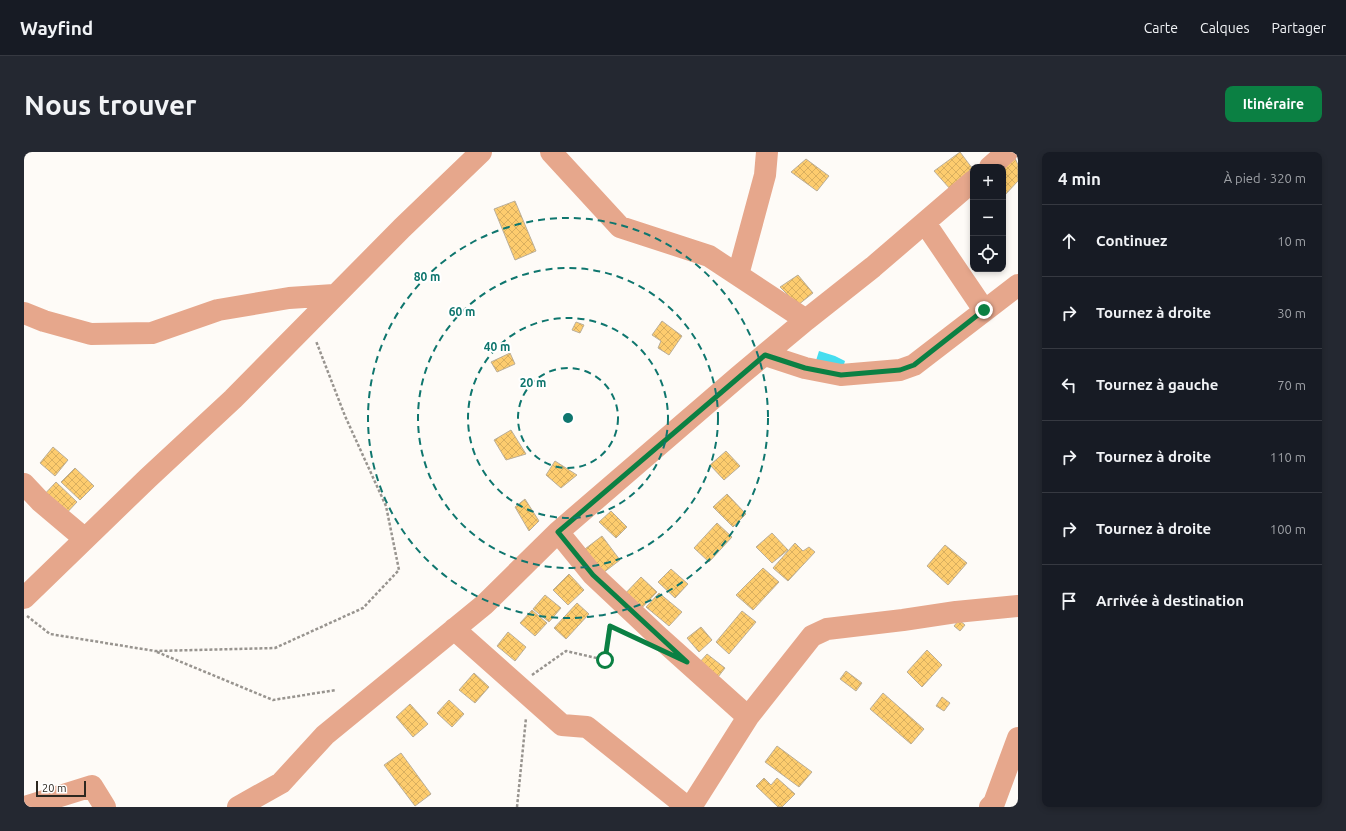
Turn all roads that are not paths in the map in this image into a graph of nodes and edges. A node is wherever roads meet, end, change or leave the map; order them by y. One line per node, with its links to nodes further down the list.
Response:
1 (481, 152): 10 (street)
2 (551, 152): 8 (street)
3 (767, 152): 8 (street)
4 (1007, 152): 5 (street)
5 (993, 164)
6 (970, 184): 7 (street)
7 (925, 223): 11 (street); 13 (street)
8 (738, 276): 13 (street)
9 (1018, 285): 11 (street)
10 (334, 295): 12 (street); 17 (street)
11 (984, 310): 14 (street)
12 (24, 312)
13 (806, 320): 14 (street)
14 (765, 355): 16 (street)
15 (24, 484): 17 (street)
16 (558, 532): 20 (street); 21 (street)
17 (85, 539): 18 (street)
18 (24, 598)
19 (1018, 606): 21 (street)
20 (454, 629): 23 (street); 26 (street)
21 (748, 717): 23 (street)
22 (1018, 738): 27 (street)
23 (696, 805)
24 (25, 807): 25 (street)
25 (105, 807)
26 (238, 807)
27 (990, 807)

